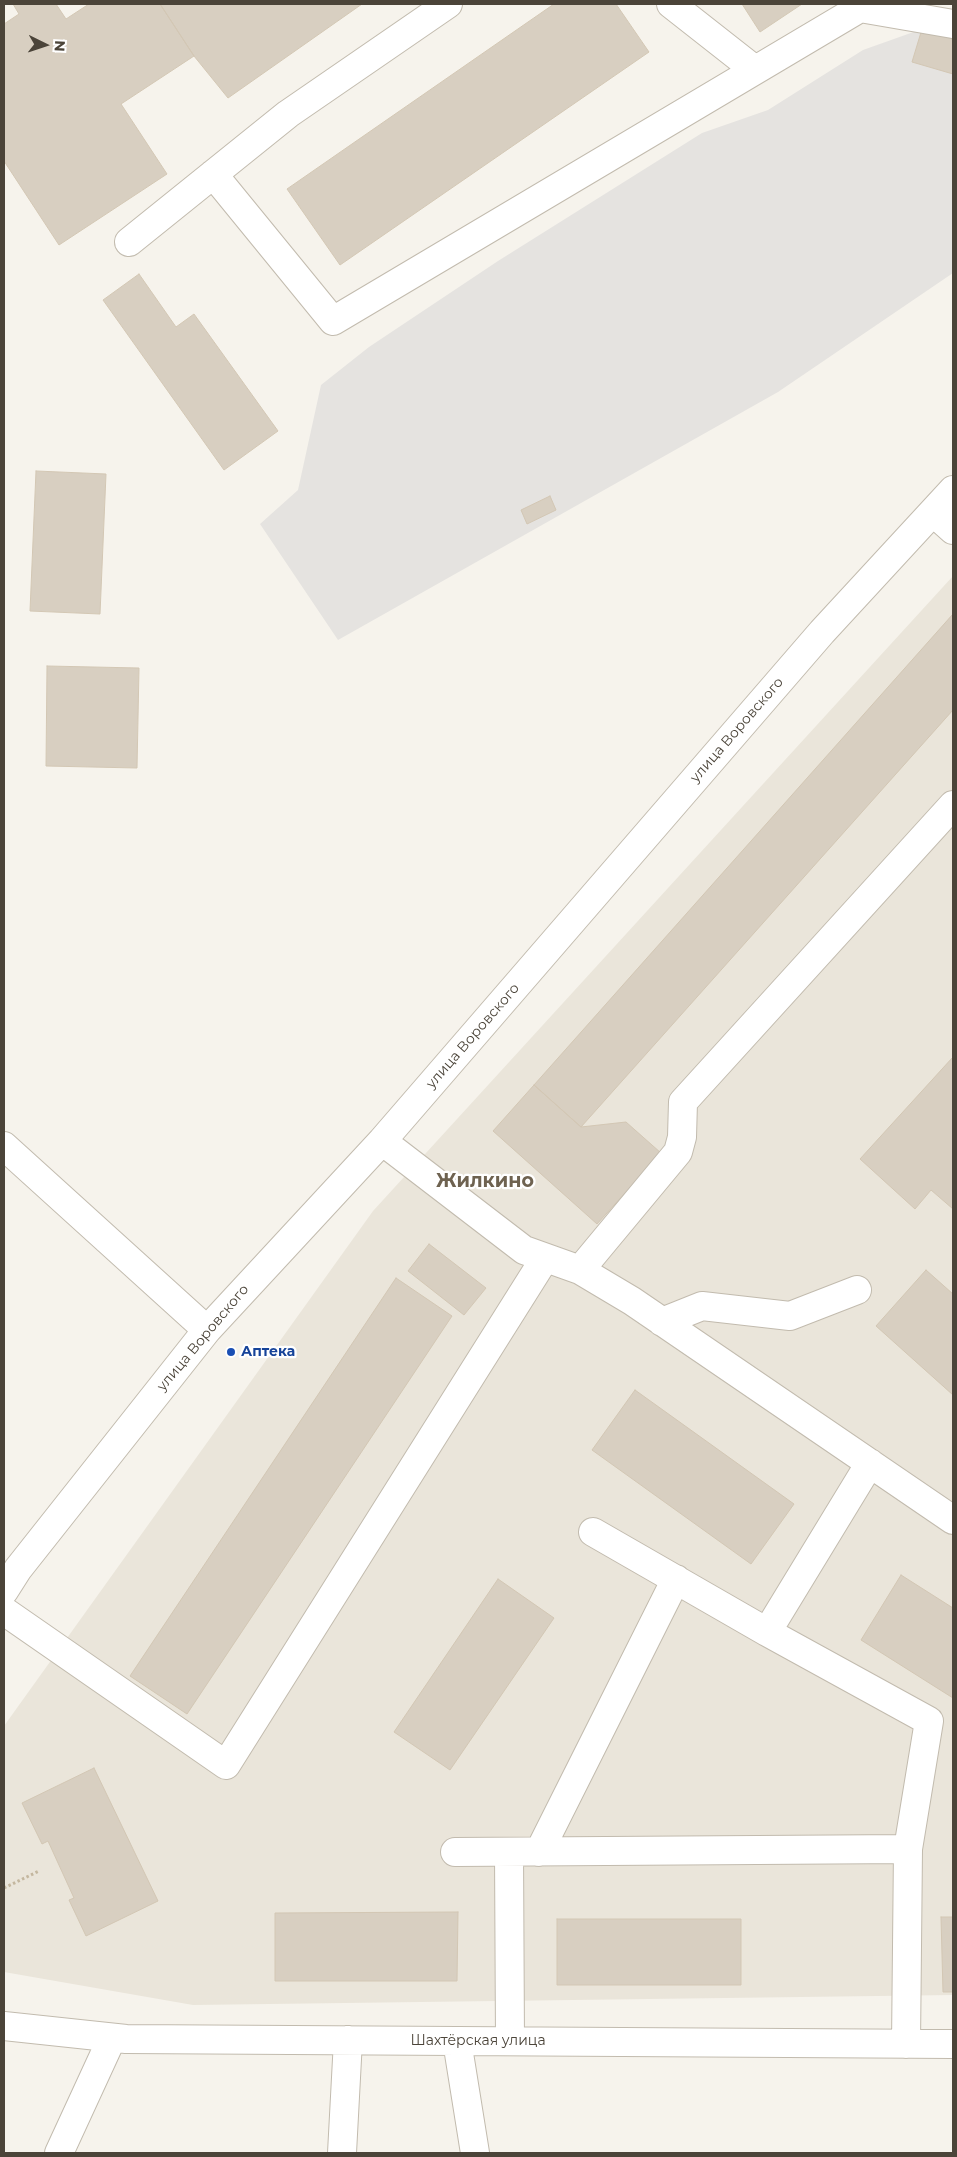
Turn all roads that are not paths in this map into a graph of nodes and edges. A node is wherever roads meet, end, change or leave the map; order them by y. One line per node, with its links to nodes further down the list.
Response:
1 (448, 4): 6 (street)
2 (671, 4): 5 (street)
3 (863, 6): 4 (street); 5 (street)
4 (953, 24)
5 (755, 70): 6 (street)
6 (213, 174): 7 (street)
7 (129, 242)
8 (953, 490): 9 (street, улица Воровского)
9 (944, 521): 11 (street, улица Воровского)
10 (953, 805): 14 (street)
11 (382, 1140): 13 (street); 17 (street, улица Воровского)
12 (4, 1146): 17 (street)
13 (545, 1258): 14 (street); 23 (street)
14 (580, 1270): 16 (street)
15 (857, 1290): 16 (street)
16 (662, 1322): 18 (street)
17 (207, 1330): 22 (street, улица Воровского)
18 (870, 1463): 19 (street); 24 (street)
19 (953, 1520)
20 (593, 1532): 21 (street)
21 (676, 1579): 24 (street); 28 (street)
22 (4, 1591)
23 (4, 1611)
24 (767, 1632): 25 (street)
25 (908, 1849): 28 (street); 34 (street)
26 (455, 1852): 27 (street)
27 (509, 1852): 28 (street); 33 (street)
28 (539, 1852)
29 (4, 2026): 30 (street, Шахтёрская улица)
30 (112, 2038): 31 (street, Шахтёрская улица); 36 (street)
31 (348, 2040): 32 (street, Шахтёрская улица); 37 (street)
32 (457, 2041): 33 (street, Шахтёрская улица); 38 (street)
33 (510, 2041): 34 (street, Шахтёрская улица)
34 (906, 2044): 35 (street, Шахтёрская улица)
35 (953, 2044)
36 (59, 2153)
37 (342, 2153)
38 (475, 2153)

